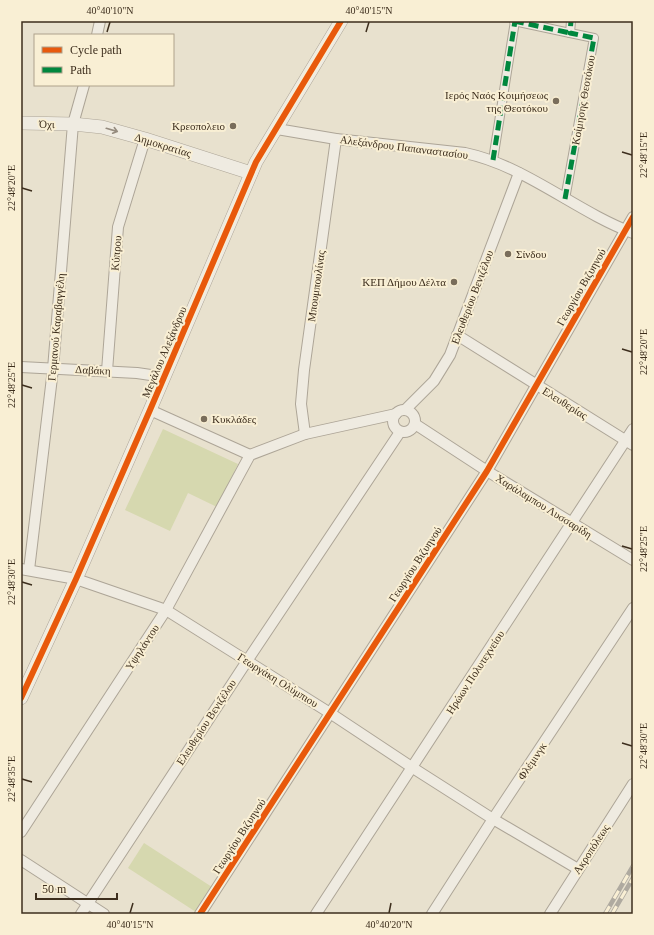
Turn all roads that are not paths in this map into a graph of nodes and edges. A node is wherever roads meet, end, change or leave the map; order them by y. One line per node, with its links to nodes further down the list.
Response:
1 (100, 21): 6 (street)
2 (341, 21): 10 (street, Μεγάλου Αλεξάνδρου)
3 (514, 21): 5 (street); 13 (street)
4 (571, 21): 5 (street)
5 (570, 32): 16 (street, Κοίμησης Θεοτόκου)
6 (97, 34)
7 (84, 86): 9 (street, Γερμανού Καραβαγγέλη)
8 (21, 123): 9 (street, Όχι)
9 (73, 124): 11 (street, Δημοκρατίας, one-way to 11); 21 (street, Γερμανού Καραβαγγέλη)
10 (277, 129): 12 (street, Αλεξάνδρου Παπαναστασίου); 15 (street, Μεγάλου Αλεξάνδρου)
11 (145, 139): 15 (street, Δημοκρατίας); 22 (street, Κύπρου)
12 (336, 139): 13 (street, Αλεξάνδρου Παπαναστασίου); 30 (street, Μπουμπουλίνας)
13 (493, 160): 14 (street, Αλεξάνδρου Παπαναστασίου)
14 (519, 173): 16 (street, Αλεξάνδρου Παπαναστασίου); 19 (street, Ελευθερίου Βενιζέλου)
15 (251, 174): 23 (street, Μεγάλου Αλεξάνδρου)
16 (565, 199): 18 (street, Αλεξάνδρου Παπαναστασίου)
17 (633, 217): 18 (street, Γεωργίου Βιζυηνού)
18 (629, 231): 24 (street, Γεωργίου Βιζυηνού)
19 (457, 336): 24 (street, Ελευθερίας); 26 (street, Ελευθερίου Βενιζέλου)
20 (21, 367): 21 (street, Δαβάκη)
21 (53, 369): 22 (street, Δαβάκη); 36 (street, Γερμανού Καραβαγγέλη)
22 (107, 371): 23 (street, Δαβάκη)
23 (164, 377): 25 (street, Μεγάλου Αλεξάνδρου)
24 (536, 385): 31 (street, Ελευθερίας); 33 (street, Γεωργίου Βιζυηνού)
25 (150, 410): 32 (street); 37 (street, Μεγάλου Αλεξάνδρου)
26 (401, 412): 27 (street); 29 (street); 30 (street)
27 (415, 424): 29 (street); 33 (street, Χαράλαμπου Λυσσαρίδη)
28 (633, 429): 31 (street, Ηρώων Πολυτεχνείου)
29 (400, 432): 40 (street, Ελευθερίου Βενιζέλου)
30 (305, 434): 32 (street)
31 (629, 442): 34 (street, Ηρώων Πολυτεχνείου)
32 (250, 455): 39 (street, Υψηλάντου)
33 (487, 471): 34 (street, Χαράλαμπου Λυσσαρίδη); 42 (street, Γεωργίου Βιζυηνού)
34 (572, 524): 35 (street, Χαράλαμπου Λυσσαρίδη); 43 (street, Ηρώων Πολυτεχνείου)
35 (633, 560)
36 (25, 570): 37 (street, Γεωργάκη Ολύμπιου)
37 (76, 579): 39 (street, Γεωργάκη Ολύμπιου); 41 (street, Μεγάλου Αλεξάνδρου)
38 (633, 608): 45 (street, Φλέμινγκ)
39 (166, 610): 40 (street, Γεωργάκη Ολύμπιου); 46 (street, Υψηλάντου)
40 (247, 660): 42 (street, Γεωργάκη Ολύμπιου); 49 (street, Ελευθερίου Βενιζέλου)
41 (21, 698)
42 (330, 713): 43 (street, Γεωργάκη Ολύμπιου); 52 (street, Γεωργίου Βιζυηνού)
43 (413, 768): 45 (street, Γεωργάκη Ολύμπιου); 53 (street, Ηρώων Πολυτεχνείου)
44 (633, 784): 48 (street, Ακροπόλεως)
45 (493, 819): 48 (street, Γεωργάκη Ολύμπιου); 54 (street, Φλέμινγκ)
46 (21, 832)
47 (21, 860): 49 (street)
48 (578, 869): 55 (street, Ακροπόλεως)
49 (87, 904): 50 (street, Ελευθερίου Βενιζέλου); 51 (street)
50 (81, 914)
51 (104, 914)
52 (200, 914)
53 (316, 914)
54 (432, 914)
55 (550, 914)

